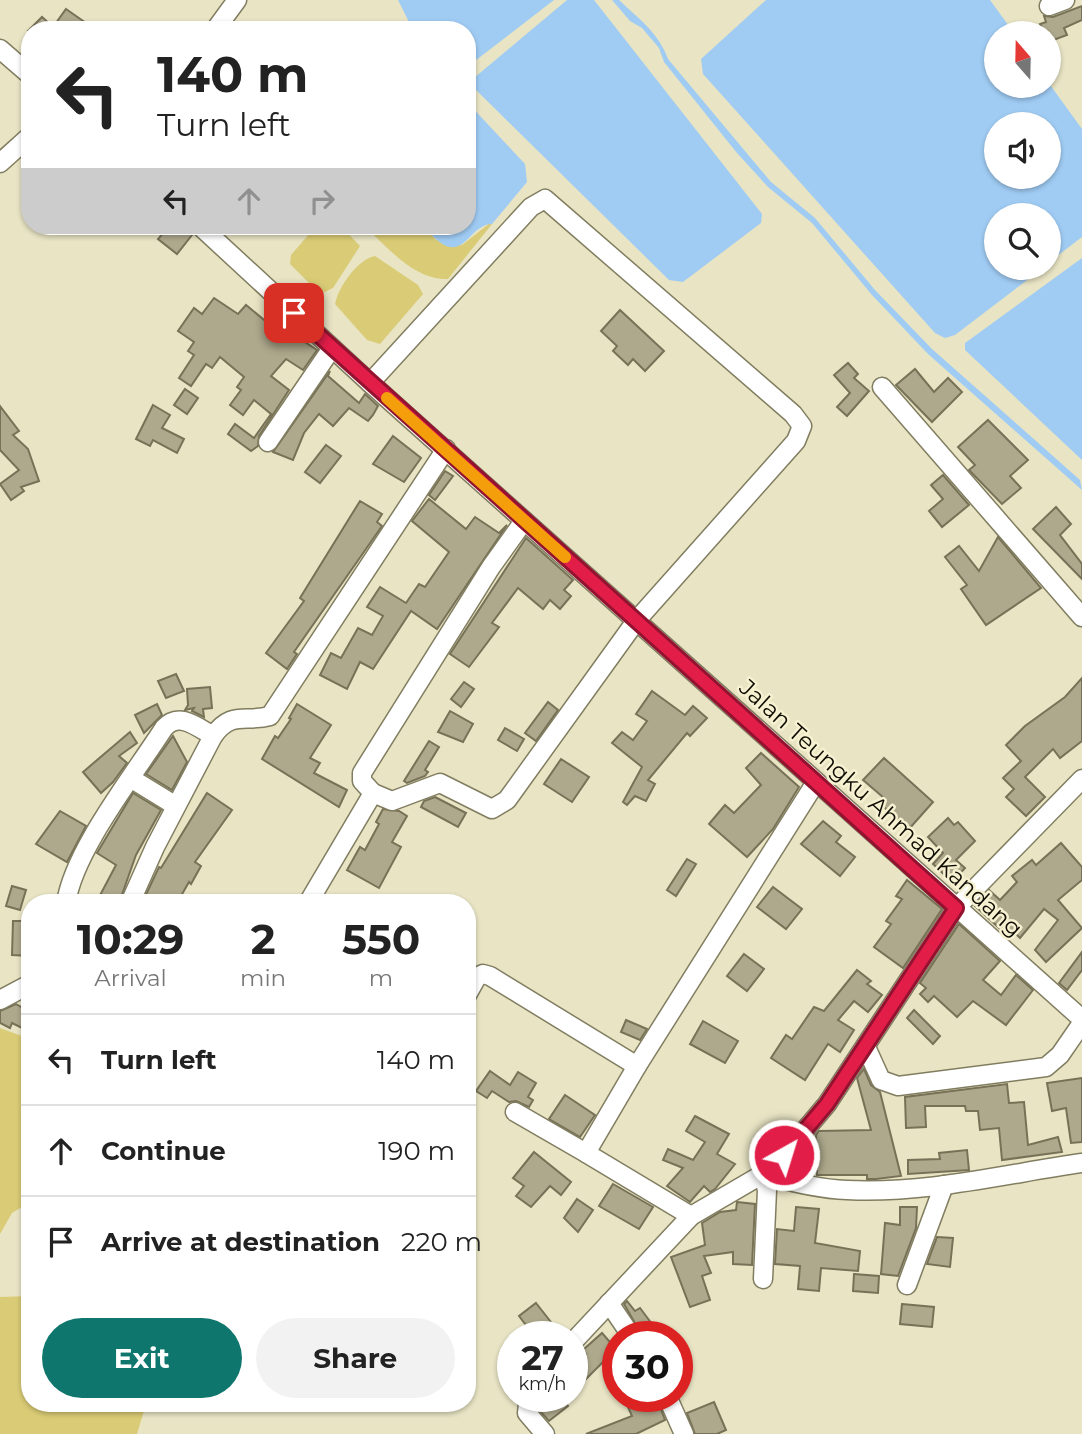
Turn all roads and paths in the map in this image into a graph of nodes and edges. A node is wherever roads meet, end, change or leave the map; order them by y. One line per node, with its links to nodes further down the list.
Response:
1 (237, 0): 2 (street)
2 (222, 21)
3 (0, 48): 4 (street)
4 (21, 67)
5 (21, 144): 6 (street)
6 (0, 163)
7 (210, 235): 8 (street, Jalan Teungku Ahmad Kandang)
8 (332, 348): 9 (street, Jalan Teungku Ahmad Kandang); 11 (street)
9 (370, 383): 12 (street, Jalan Teungku Ahmad Kandang); 15 (street)
10 (882, 387): 14 (street)
11 (268, 442)
12 (446, 449): 13 (street, Jalan Teungku Ahmad Kandang); 16 (street)
13 (524, 521): 15 (street, Jalan Teungku Ahmad Kandang); 20 (street)
14 (1082, 617)
15 (643, 627): 19 (street, Jalan Teungku Ahmad Kandang); 20 (street)
16 (213, 736): 17 (street); 21 (street)
17 (132, 779): 21 (street); 22 (street)
18 (1082, 779): 25 (street)
19 (816, 782): 25 (street, Jalan Teungku Ahmad Kandang); 31 (street)
20 (373, 793): 24 (street)
21 (176, 806): 23 (street)
22 (68, 894)
23 (134, 894)
24 (313, 894)
25 (956, 908): 29 (street, Jalan Teungku Ahmad Kandang); 30 (street)
26 (476, 979): 31 (street)
27 (21, 989): 28 (street)
28 (0, 1000)
29 (1079, 1012): 30 (street)
30 (866, 1047): 35 (street)
31 (637, 1066): 33 (street)
32 (515, 1112): 33 (street)
33 (586, 1153): 37 (street)
34 (1082, 1163): 36 (street)
35 (763, 1174): 36 (street); 37 (street); 38 (street)
36 (944, 1185): 39 (street)
37 (691, 1216): 40 (street)
38 (763, 1279)
39 (907, 1285)
40 (609, 1303): 41 (street); 42 (street)
41 (621, 1321)
42 (588, 1326)
43 (527, 1412): 45 (street)
44 (674, 1412): 46 (street)
45 (545, 1434)
46 (684, 1434)

